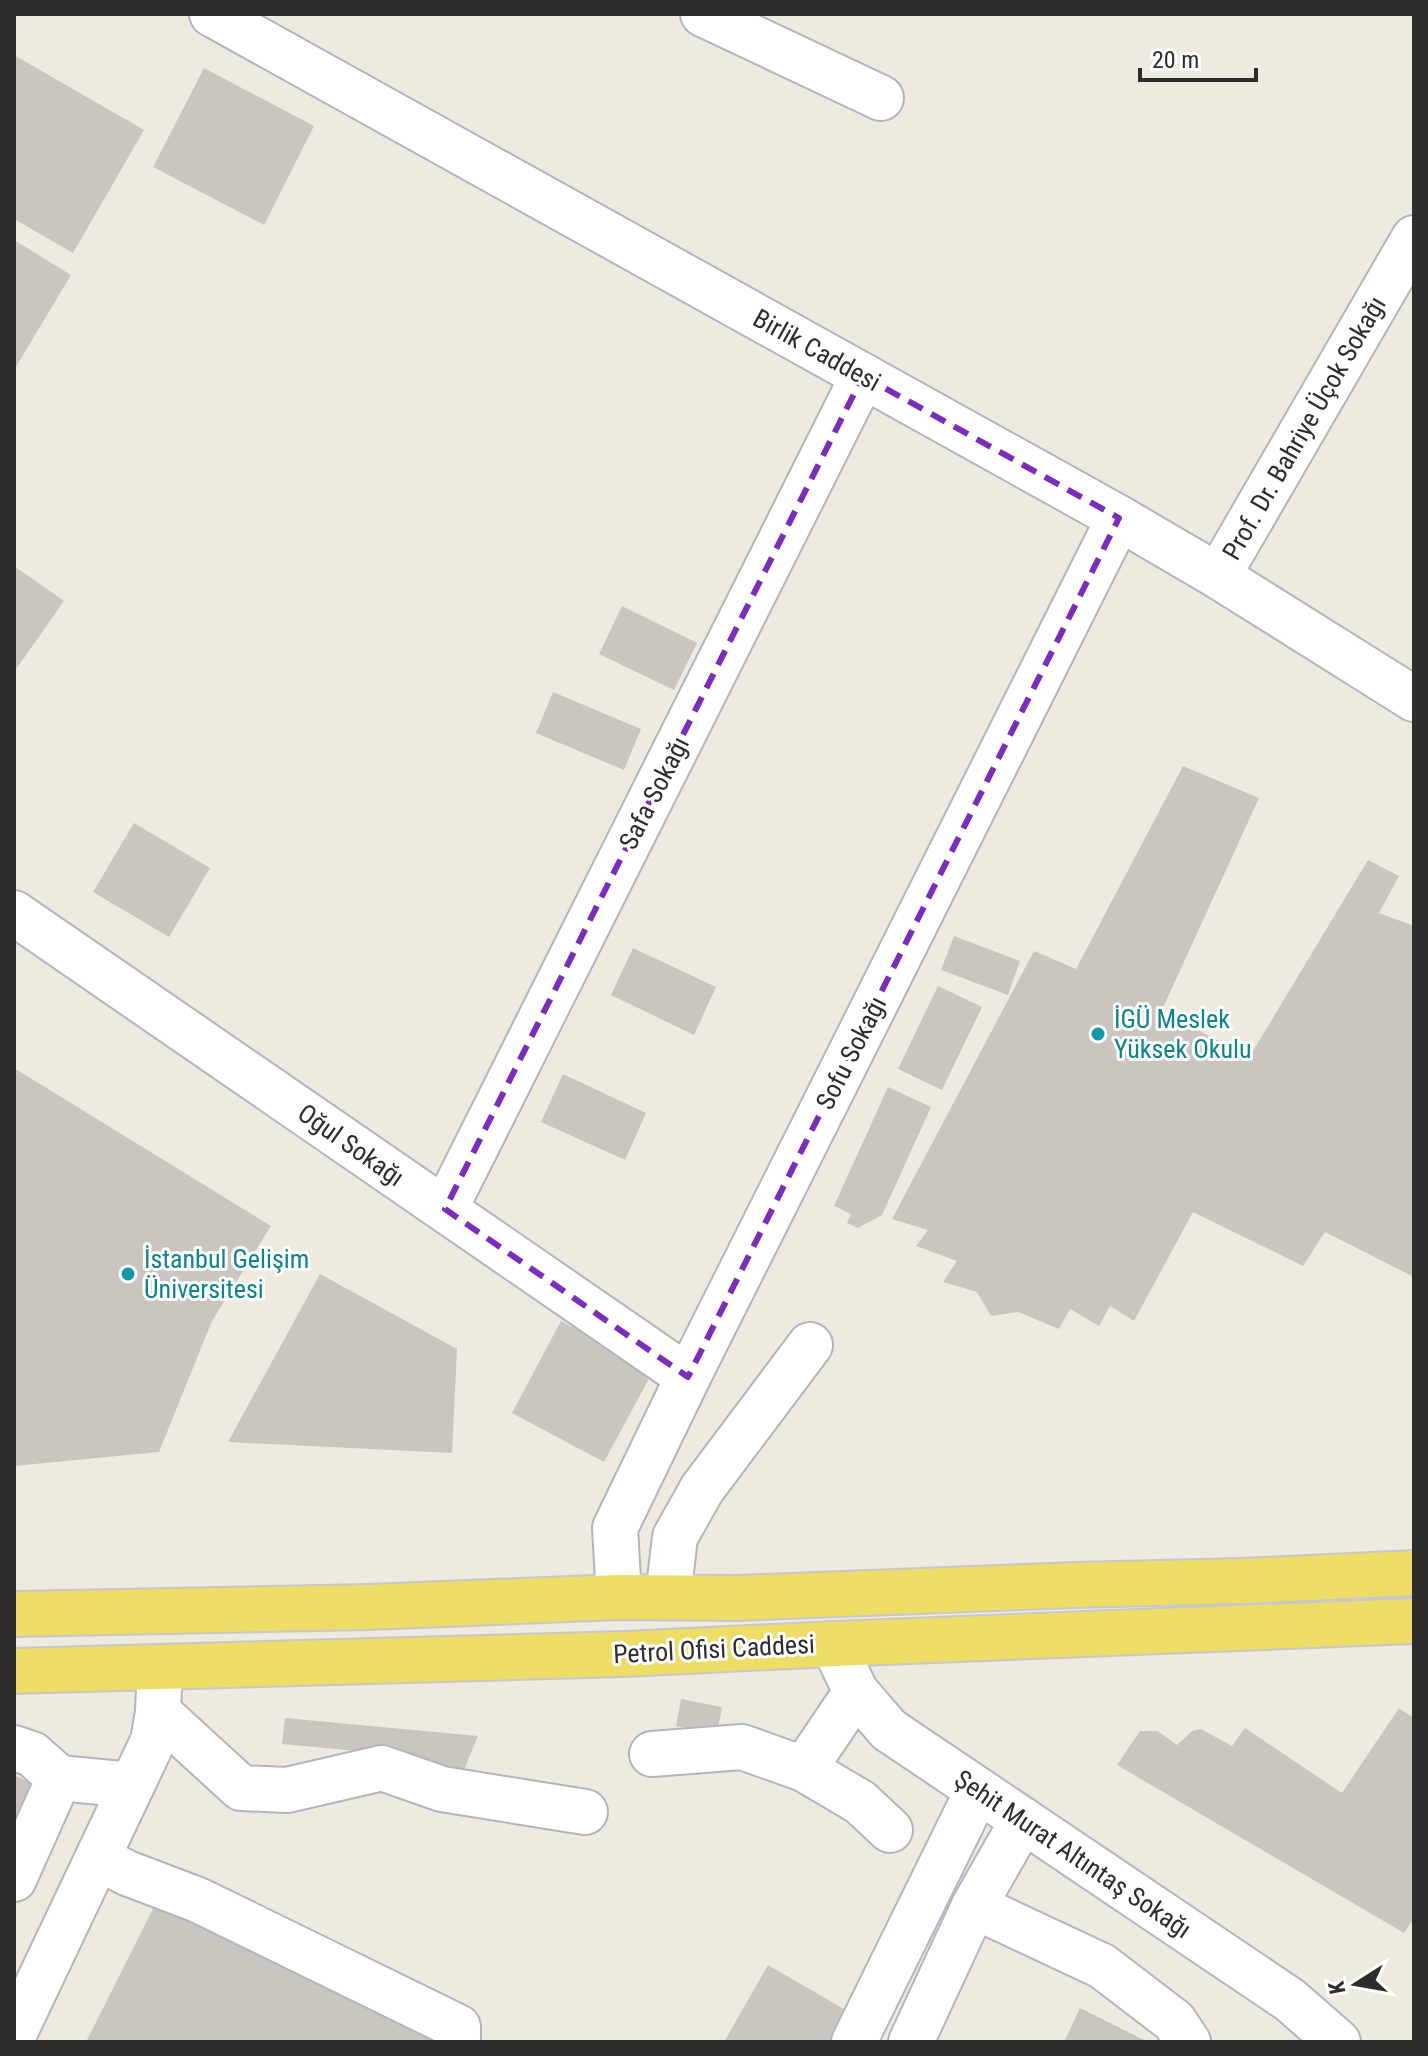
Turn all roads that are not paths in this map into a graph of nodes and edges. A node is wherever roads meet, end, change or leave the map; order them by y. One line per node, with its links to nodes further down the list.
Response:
1 (212, 14): 5 (street, Birlik Caddesi)
2 (703, 14): 3 (street)
3 (881, 98)
4 (1414, 238): 7 (street, Prof. Dr. Bahriye Üçok Sokağı)
5 (863, 376): 6 (street, Birlik Caddesi); 10 (street, Safa Sokağı)
6 (1119, 518): 7 (street, Birlik Caddesi); 12 (street, Sofu Sokağı)
7 (1218, 576): 8 (street, Birlik Caddesi)
8 (1414, 699)
9 (14, 913): 10 (street, Oğul Sokağı)
10 (445, 1209): 12 (street, Oğul Sokağı)
11 (810, 1345): 15 (street)
12 (688, 1377): 14 (street, Sofu Sokağı)
13 (1414, 1573): 15 (main road, Petrol Ofisi Caddesi)
14 (619, 1597): 15 (main road, Petrol Ofisi Caddesi); 16 (main road, Petrol Ofisi Caddesi); 19 (main road)
15 (668, 1597)
16 (14, 1614)
17 (1414, 1621): 18 (main road, Petrol Ofisi Caddesi)
18 (833, 1644): 19 (main road, Petrol Ofisi Caddesi); 22 (street, Şehit Murat Altıntaş Sokağı)
19 (625, 1654): 20 (main road, Petrol Ofisi Caddesi)
20 (160, 1667): 21 (main road, Petrol Ofisi Caddesi); 23 (street)
21 (14, 1671)
22 (856, 1692): 26 (street); 29 (street, Şehit Murat Altıntaş Sokağı)
23 (158, 1712): 28 (street); 30 (street)
24 (14, 1748): 27 (street)
25 (652, 1754): 26 (street)
26 (804, 1769): 32 (street)
27 (59, 1778): 28 (street); 34 (street)
28 (132, 1785): 33 (street)
29 (978, 1790): 31 (street, Şehit Murat Altıntaş Sokağı); 38 (street)
30 (585, 1812)
31 (1023, 1820): 35 (street); 41 (street, Şehit Murat Altıntaş Sokağı)
32 (890, 1830)
33 (98, 1858): 36 (street); 37 (street)
34 (14, 1879)
35 (974, 1906): 39 (street); 40 (street)
36 (14, 2034)
37 (458, 2042)
38 (854, 2042)
39 (911, 2042)
40 (1188, 2042)
41 (1338, 2042)

